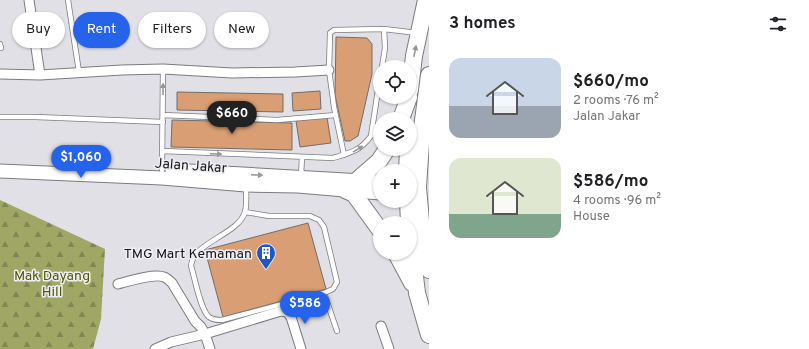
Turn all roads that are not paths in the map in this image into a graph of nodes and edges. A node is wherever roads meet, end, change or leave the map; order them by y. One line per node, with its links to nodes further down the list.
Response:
1 (29, 0): 14 (street)
2 (68, 0): 12 (lane)
3 (426, 0): 5 (highway)
4 (384, 30): 5 (lane); 8 (lane); 11 (lane)
5 (418, 33): 9 (highway, one-way to 5)
6 (0, 44): 7 (lane)
7 (0, 48)
8 (383, 60)
9 (414, 60)
10 (163, 70): 11 (street); 12 (street); 17 (lane, one-way to 10)
11 (329, 70): 18 (lane)
12 (79, 72): 14 (street)
13 (0, 74): 14 (street)
14 (40, 75)
15 (429, 75): 21 (highway)
16 (376, 104): 23 (lane, one-way to 16)
17 (163, 115): 18 (lane); 20 (lane)
18 (336, 115): 23 (lane)
19 (0, 117): 20 (lane)
20 (163, 122): 22 (lane)
21 (426, 129): 33 (highway)
22 (163, 151): 25 (lane, one-way to 25); 28 (lane)
23 (344, 155): 25 (lane)
24 (382, 156): 32 (highway)
25 (302, 157): 29 (lane)
26 (0, 164): 28 (main road, Jalan Jakar)
27 (0, 171): 28 (main road, Jalan Jakar)
28 (162, 174): 29 (main road, Jalan Jakar, one-way to 29); 31 (main road, Jalan Jakar)
29 (300, 178): 32 (main road, Jalan Jakar)
30 (373, 183): 32 (main road, Jalan Jakar)
31 (246, 185): 32 (main road, Jalan Jakar); 36 (lane)
32 (351, 185): 34 (main road, Jalan Jakar); 38 (highway)
33 (417, 187)
34 (373, 191)
35 (417, 200): 37 (highway)
36 (245, 212): 43 (lane); 43 (lane)
37 (420, 219): 41 (highway)
38 (373, 220)
39 (400, 260): 44 (highway)
40 (413, 260): 44 (highway)
41 (429, 270)
42 (118, 284): 47 (street)
43 (324, 293): 46 (lane)
44 (417, 293): 48 (highway)
45 (381, 326): 52 (street)
46 (337, 331)
47 (205, 334): 49 (street); 50 (street); 51 (street)
48 (429, 335)
49 (155, 349)
50 (210, 349)
51 (301, 349)
52 (389, 349)

